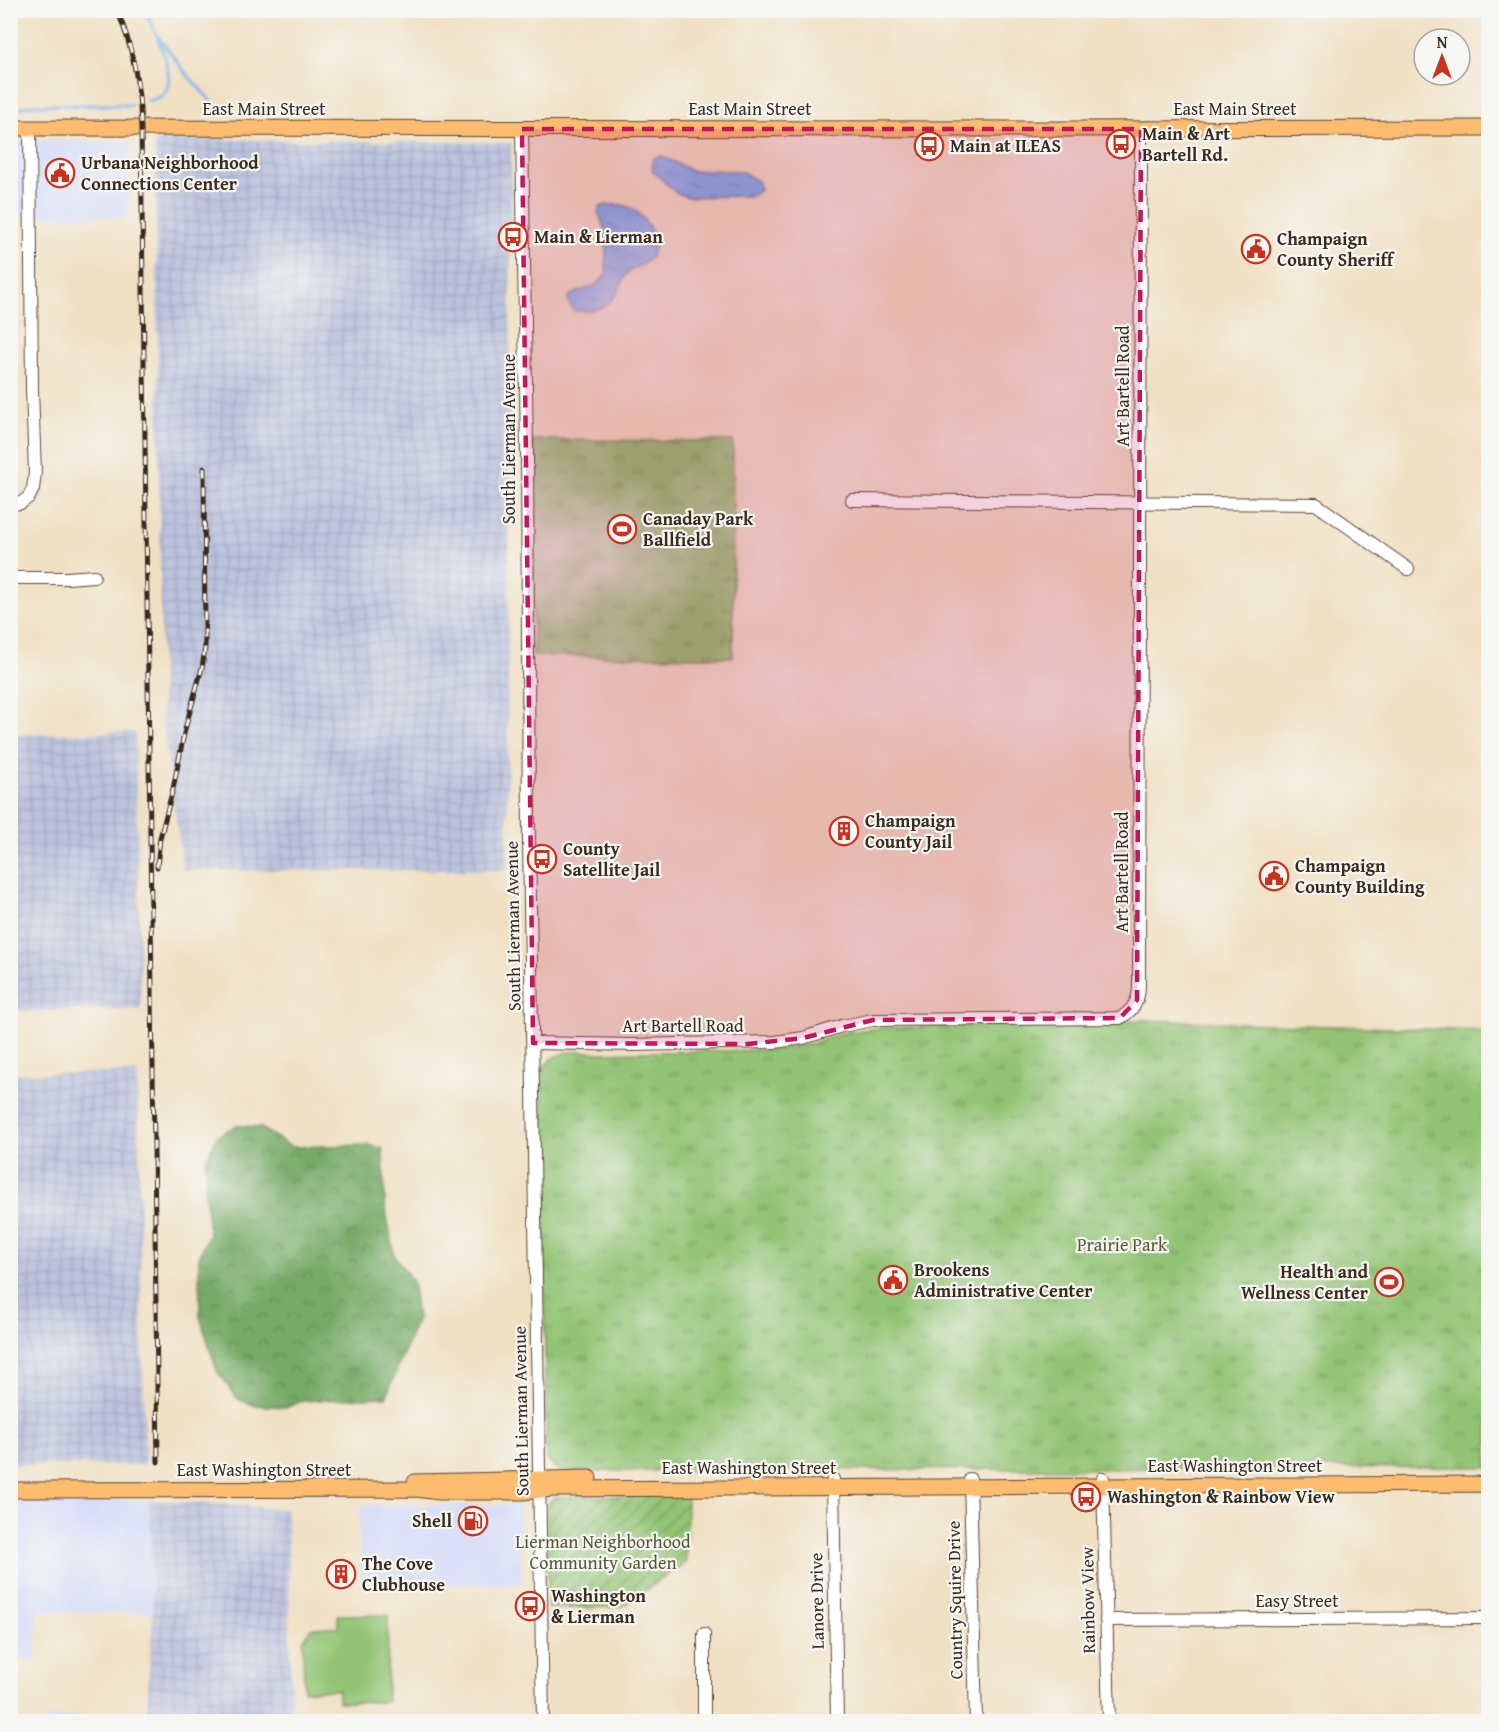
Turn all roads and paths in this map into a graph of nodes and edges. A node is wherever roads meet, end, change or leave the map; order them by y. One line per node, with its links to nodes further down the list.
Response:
1 (10, 128): 2 (main road, East Main Street)
2 (30, 128): 4 (main road, East Main Street); 7 (street)
3 (1488, 128): 5 (main road, East Main Street)
4 (522, 129): 5 (main road, East Main Street); 12 (street, South Lierman Avenue)
5 (1141, 129): 8 (street, Art Bartell Road)
6 (852, 500): 8 (street)
7 (16, 503)
8 (1141, 503): 9 (street); 12 (street, Art Bartell Road)
9 (1408, 569)
10 (94, 576): 11 (street)
11 (10, 578)
12 (533, 1043): 18 (street, South Lierman Avenue)
13 (1488, 1476): 15 (main road, East Washington Street)
14 (970, 1482): 15 (main road, East Washington Street); 17 (main road, East Washington Street); 27 (street, Country Squire Drive)
15 (1103, 1482): 19 (main road, East Washington Street); 22 (street, Rainbow View)
16 (10, 1483): 18 (main road, East Washington Street)
17 (833, 1483): 18 (main road, East Washington Street); 26 (street, Lanore Drive)
18 (540, 1485): 20 (main road, East Washington Street); 24 (street, South Lierman Avenue)
19 (1488, 1485)
20 (10, 1490)
21 (1488, 1618): 22 (street, Easy Street)
22 (1106, 1620): 28 (street, Rainbow View)
23 (704, 1634): 25 (street)
24 (543, 1722)
25 (704, 1722)
26 (837, 1722)
27 (976, 1722)
28 (1109, 1722)

